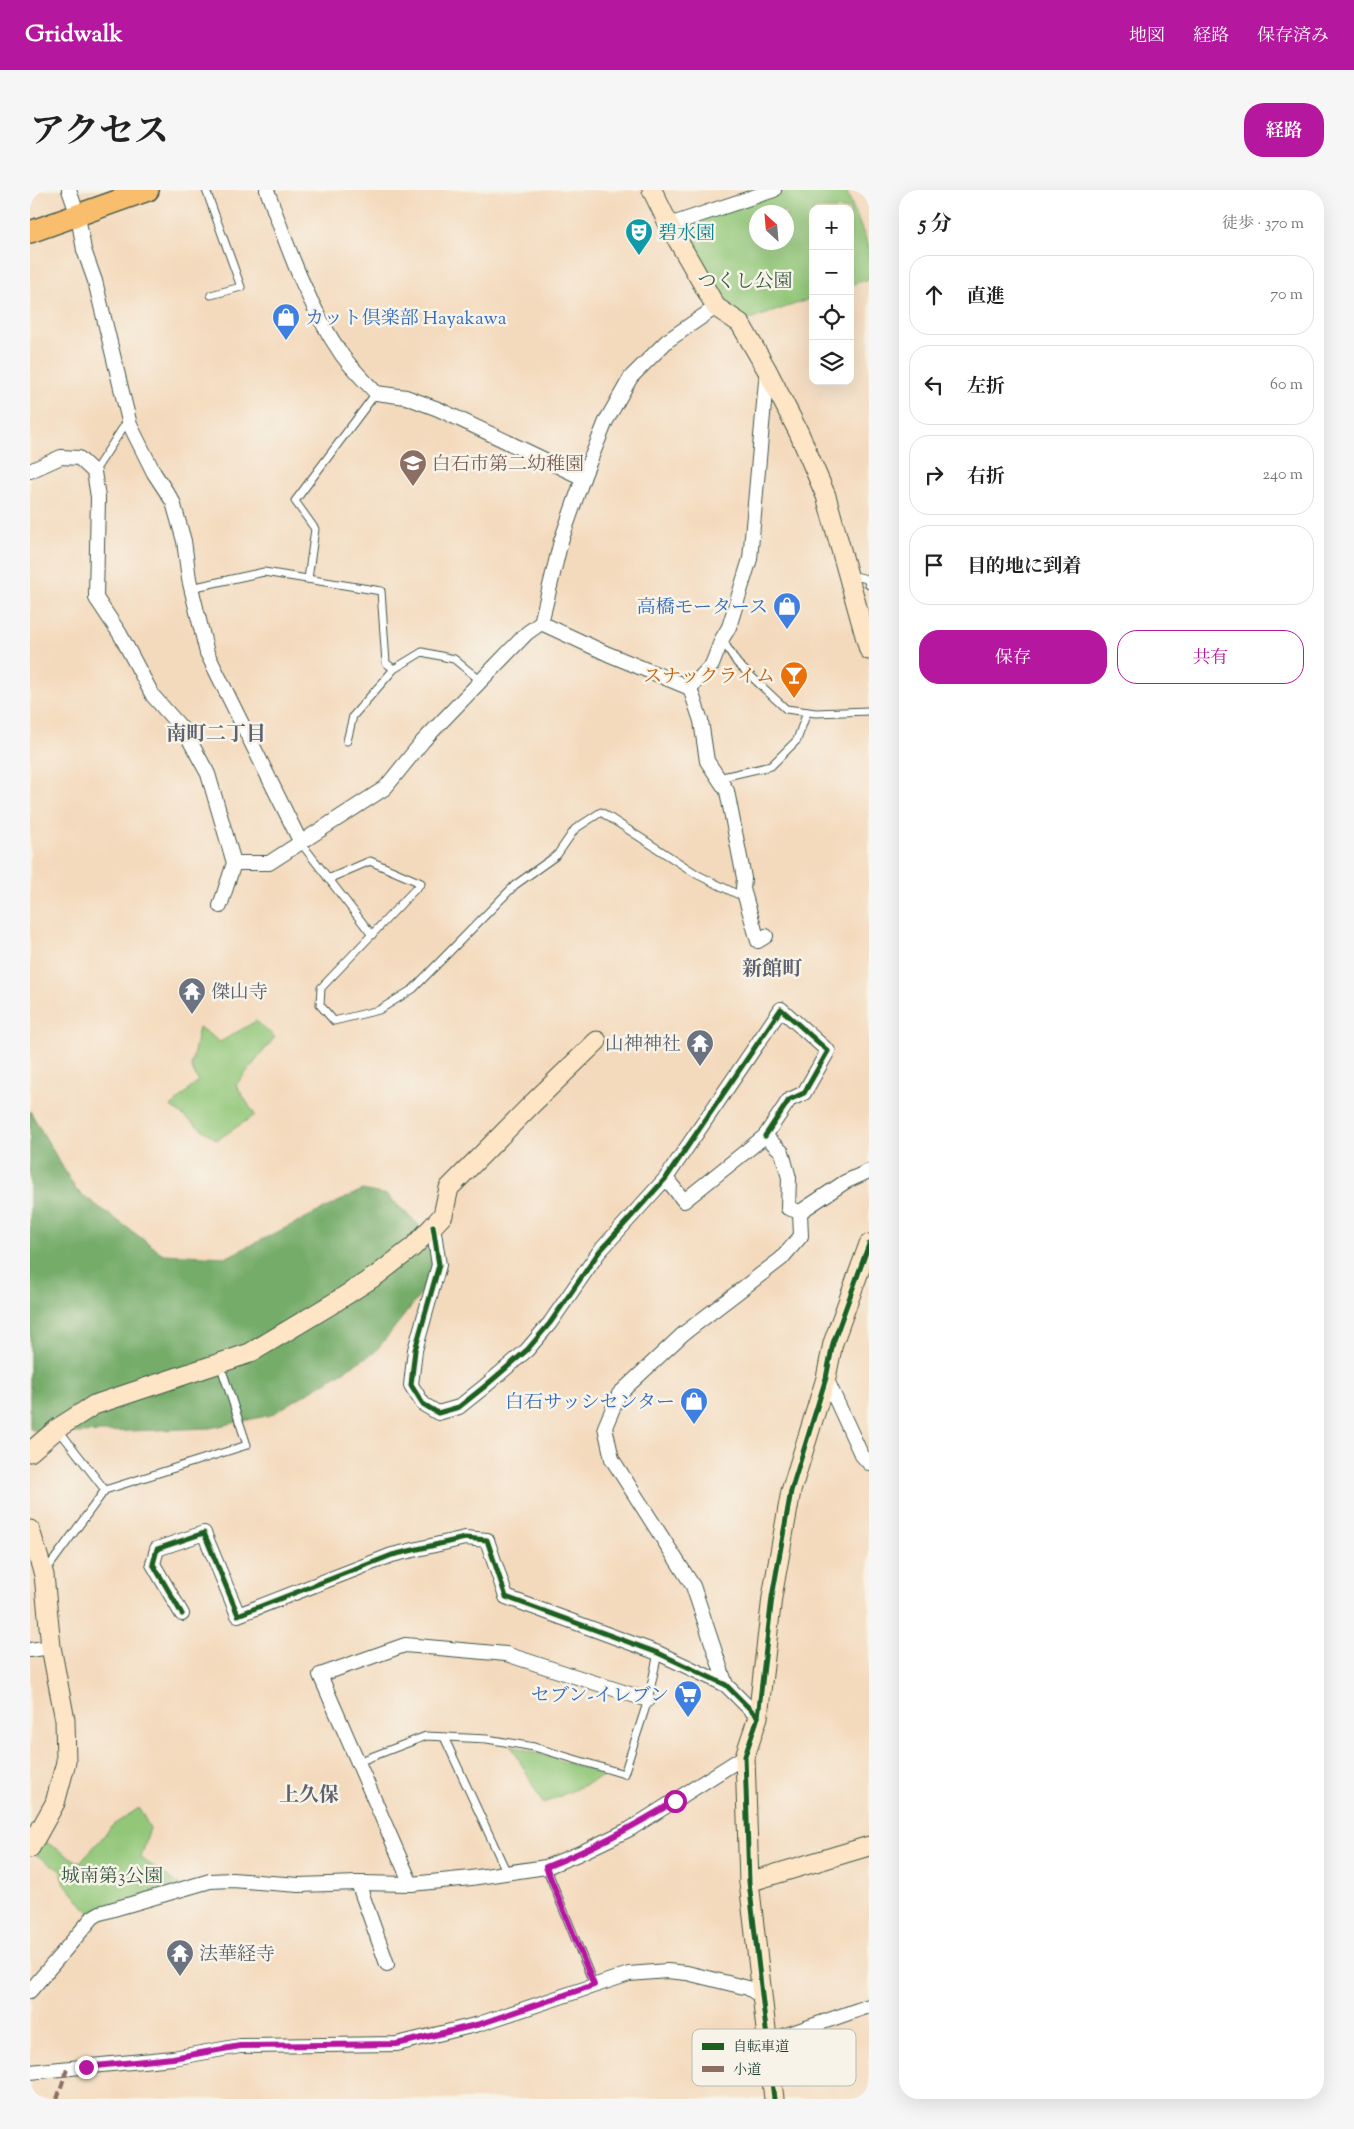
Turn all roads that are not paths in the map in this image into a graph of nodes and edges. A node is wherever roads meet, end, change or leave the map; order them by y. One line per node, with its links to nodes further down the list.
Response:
1 (69, 190): 8 (street)
2 (148, 190): 8 (main road)
3 (206, 190): 11 (lane)
4 (267, 190): 14 (street)
5 (652, 190): 9 (street)
6 (774, 190): 7 (street)
7 (750, 193): 9 (street)
8 (78, 216): 10 (main road); 15 (street)
9 (669, 225): 12 (street)
10 (30, 232)
11 (211, 294)
12 (716, 307): 13 (street); 18 (street)
13 (767, 370): 19 (street); 24 (street)
14 (376, 393): 18 (street); 20 (lane)
15 (129, 419): 17 (lane); 22 (street)
16 (30, 471): 17 (street)
17 (94, 472): 34 (street)
18 (583, 478): 23 (street)
19 (848, 575): 21 (lane); 25 (street)
20 (308, 579): 22 (lane); 26 (lane)
21 (869, 584)
22 (191, 588): 33 (street)
23 (541, 622): 27 (street); 28 (street)
24 (722, 639): 28 (street); 30 (lane)
25 (869, 650)
26 (394, 669): 27 (lane); 31 (lane)
27 (480, 681): 33 (street)
28 (690, 688): 32 (street)
29 (869, 711): 30 (lane)
30 (807, 712): 32 (lane)
31 (347, 741)
32 (718, 778): 36 (street)
33 (300, 843): 34 (street); 35 (lane)
34 (234, 863): 37 (street)
35 (328, 879): 38 (lane); 38 (lane)
36 (743, 890): 38 (lane); 39 (street)
37 (220, 906)
38 (372, 935)
39 (766, 936)
40 (597, 1041): 45 (street)
41 (765, 1136): 43 (street); 43 (street); 44 (street)
42 (869, 1171): 44 (street)
43 (666, 1178): 45 (street)
44 (800, 1212): 59 (street)
45 (433, 1226): 47 (street)
46 (869, 1244): 48 (street)
47 (220, 1363): 49 (street); 52 (lane)
48 (826, 1378): 51 (street); 61 (street)
49 (58, 1428): 50 (street); 52 (lane)
50 (30, 1452)
51 (869, 1463)
52 (105, 1490): 54 (lane)
53 (30, 1530): 54 (street)
54 (44, 1574): 56 (street)
55 (182, 1614): 58 (street)
56 (51, 1647): 57 (street); 66 (street)
57 (30, 1650)
58 (658, 1653): 59 (street); 60 (lane)
59 (726, 1685): 61 (street)
60 (648, 1700): 62 (lane); 64 (street)
61 (758, 1717): 63 (street)
62 (444, 1737): 64 (lane); 68 (lane)
63 (745, 1756): 67 (street); 69 (street)
64 (358, 1762): 71 (street)
65 (869, 1846): 69 (street)
66 (30, 1848)
67 (546, 1867): 68 (street); 73 (lane)
68 (507, 1873): 71 (street)
69 (749, 1882): 75 (street)
70 (358, 1883): 71 (street); 72 (street); 74 (street)
71 (411, 1884)
72 (387, 1964)
73 (594, 1985): 75 (street); 79 (street)
74 (30, 1991)
75 (761, 1996): 77 (street)
76 (869, 2006): 78 (street)
77 (765, 2029)
78 (803, 2029)
79 (30, 2072)
80 (772, 2086): 81 (street)
81 (774, 2099)

